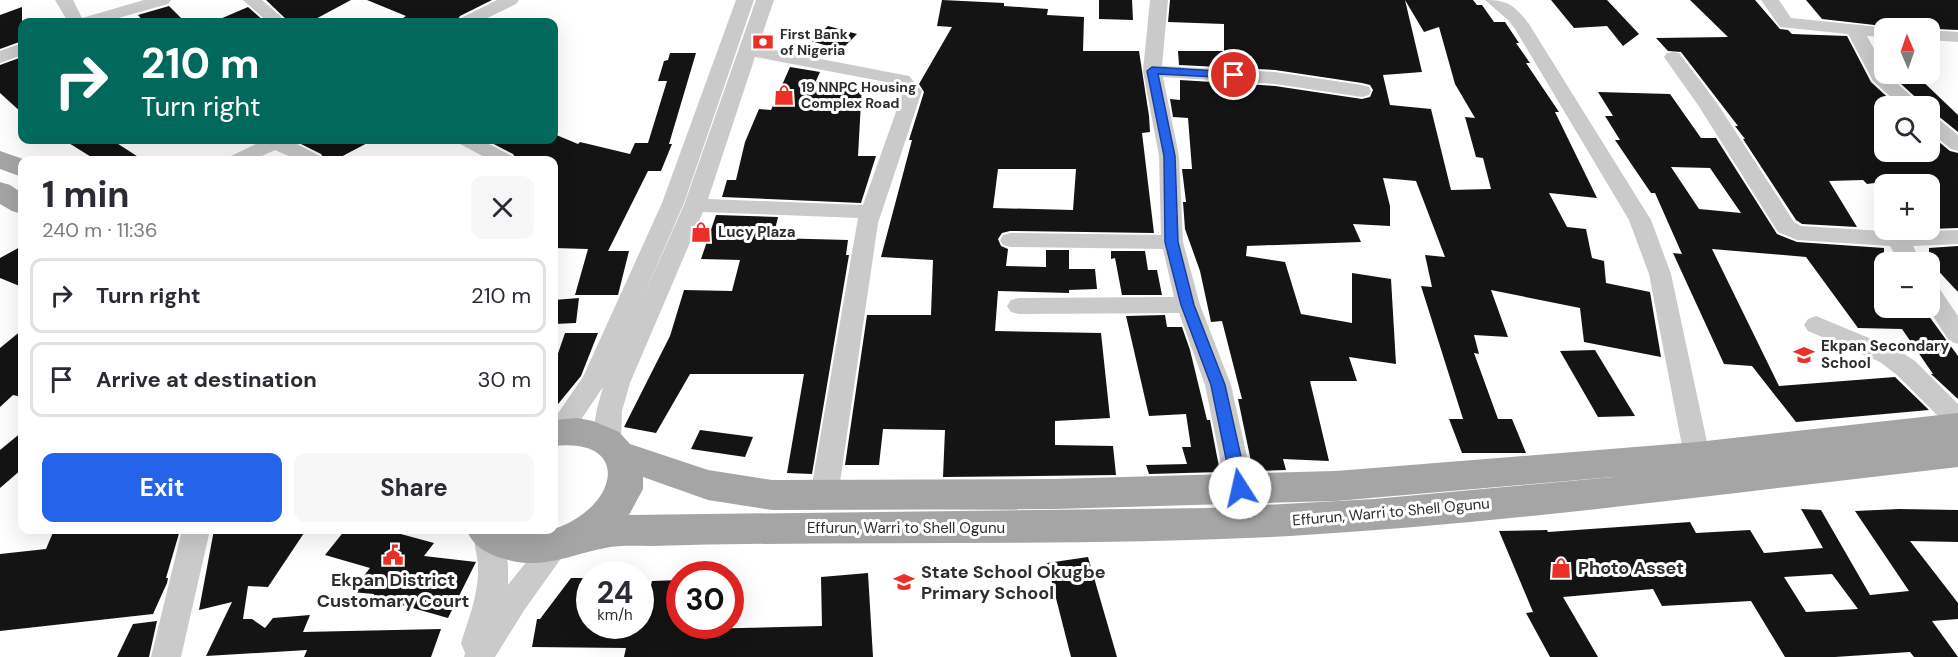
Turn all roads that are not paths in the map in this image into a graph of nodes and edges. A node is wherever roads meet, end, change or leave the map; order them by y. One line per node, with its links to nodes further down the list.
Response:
1 (64, 0): 10 (street)
2 (162, 0): 11 (street)
3 (252, 0): 12 (street)
4 (510, 0): 13 (street)
5 (745, 0): 49 (street)
6 (765, 0): 19 (street)
7 (1159, 0): 22 (street)
8 (1494, 0): 56 (street)
9 (1770, 0): 14 (street)
10 (74, 18)
11 (101, 18)
12 (273, 18)
13 (474, 18)
14 (1855, 30): 15 (street); 24 (street)
15 (1874, 31)
16 (1940, 36): 17 (street)
17 (1958, 37)
18 (18, 50): 21 (street)
19 (748, 50): 37 (street); 38 (street)
20 (1673, 57): 39 (street)
21 (0, 58)
22 (1152, 71): 23 (street); 43 (street)
23 (1362, 91)
24 (1901, 96)
25 (1940, 130): 29 (street)
26 (271, 144): 30 (street)
27 (283, 144): 31 (street)
28 (475, 144): 32 (street)
29 (1958, 145)
30 (246, 156)
31 (305, 156)
32 (497, 156)
33 (0, 159): 34 (main road)
34 (18, 167)
35 (0, 191): 36 (main road)
36 (18, 202)
37 (695, 205): 38 (street); 49 (street)
38 (872, 212): 58 (street)
39 (1874, 237)
40 (1958, 237): 41 (street)
41 (1940, 238)
42 (1011, 240): 43 (street)
43 (1172, 242): 44 (street)
44 (1188, 305): 45 (street); 57 (street)
45 (1019, 306)
46 (1940, 308): 48 (street)
47 (1816, 325): 50 (street)
48 (1958, 335)
49 (605, 382): 52 (street); 54 (street)
50 (1958, 420)
51 (1958, 426): 56 (main road, Effurun, Warri to Shell Ogunu)
52 (558, 430)
53 (558, 432): 54 (main road, Effurun, Warri to Shell Ogunu)
54 (615, 448): 58 (main road, Effurun, Warri to Shell Ogunu); 62 (main road)
55 (1958, 453): 62 (main road, Effurun, Warri to Shell Ogunu)
56 (1697, 456): 57 (main road, Effurun, Warri to Shell Ogunu)
57 (1240, 488): 58 (main road, Effurun, Warri to Shell Ogunu)
58 (824, 496)
59 (195, 534): 63 (street)
60 (487, 534): 64 (street)
61 (490, 534): 62 (main road, Effurun, Warri to Shell Ogunu)
62 (564, 544): 65 (street)
63 (166, 657)
64 (473, 657)
65 (479, 657)

